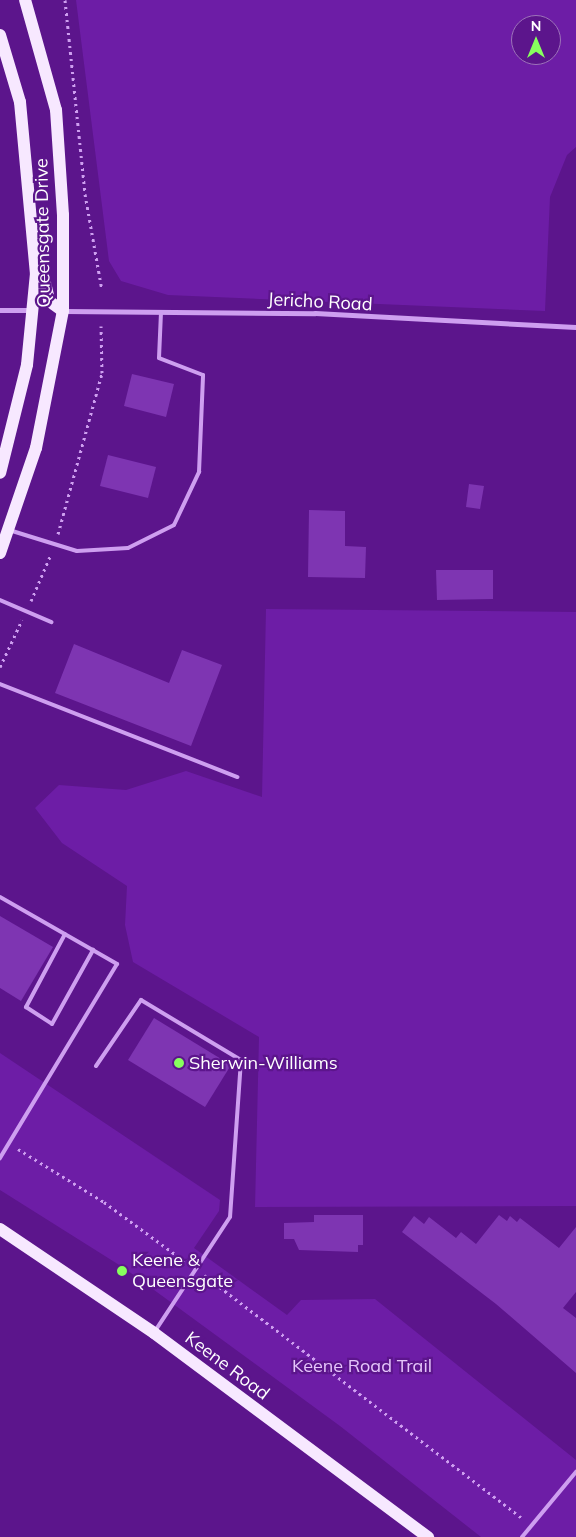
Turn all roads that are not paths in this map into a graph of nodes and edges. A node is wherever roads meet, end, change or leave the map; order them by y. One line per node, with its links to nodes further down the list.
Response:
1 (25, 0): 6 (main road, Queensgate Drive)
2 (0, 35): 3 (main road, Queensgate Drive)
3 (34, 231): 5 (main road, Queensgate Drive); 6 (main road)
4 (0, 310): 5 (street)
5 (35, 310): 9 (main road, Queensgate Drive)
6 (63, 311): 7 (street, Jericho Road); 10 (main road, Queensgate Drive)
7 (161, 312): 8 (street, Jericho Road); 10 (lane)
8 (576, 327)
9 (0, 473)
10 (8, 530): 11 (main road, Queensgate Drive)
11 (0, 553)
12 (0, 600): 13 (lane)
13 (51, 622)
14 (0, 684): 15 (lane)
15 (237, 777)
16 (0, 897): 17 (lane)
17 (65, 934): 18 (lane); 18 (lane)
18 (93, 950): 20 (lane)
19 (96, 1066): 22 (lane)
20 (0, 1158)
21 (0, 1229): 22 (main road, Keene Road)
22 (154, 1333): 24 (main road, Keene Road)
23 (576, 1472): 25 (lane)
24 (428, 1537)
25 (522, 1537)

